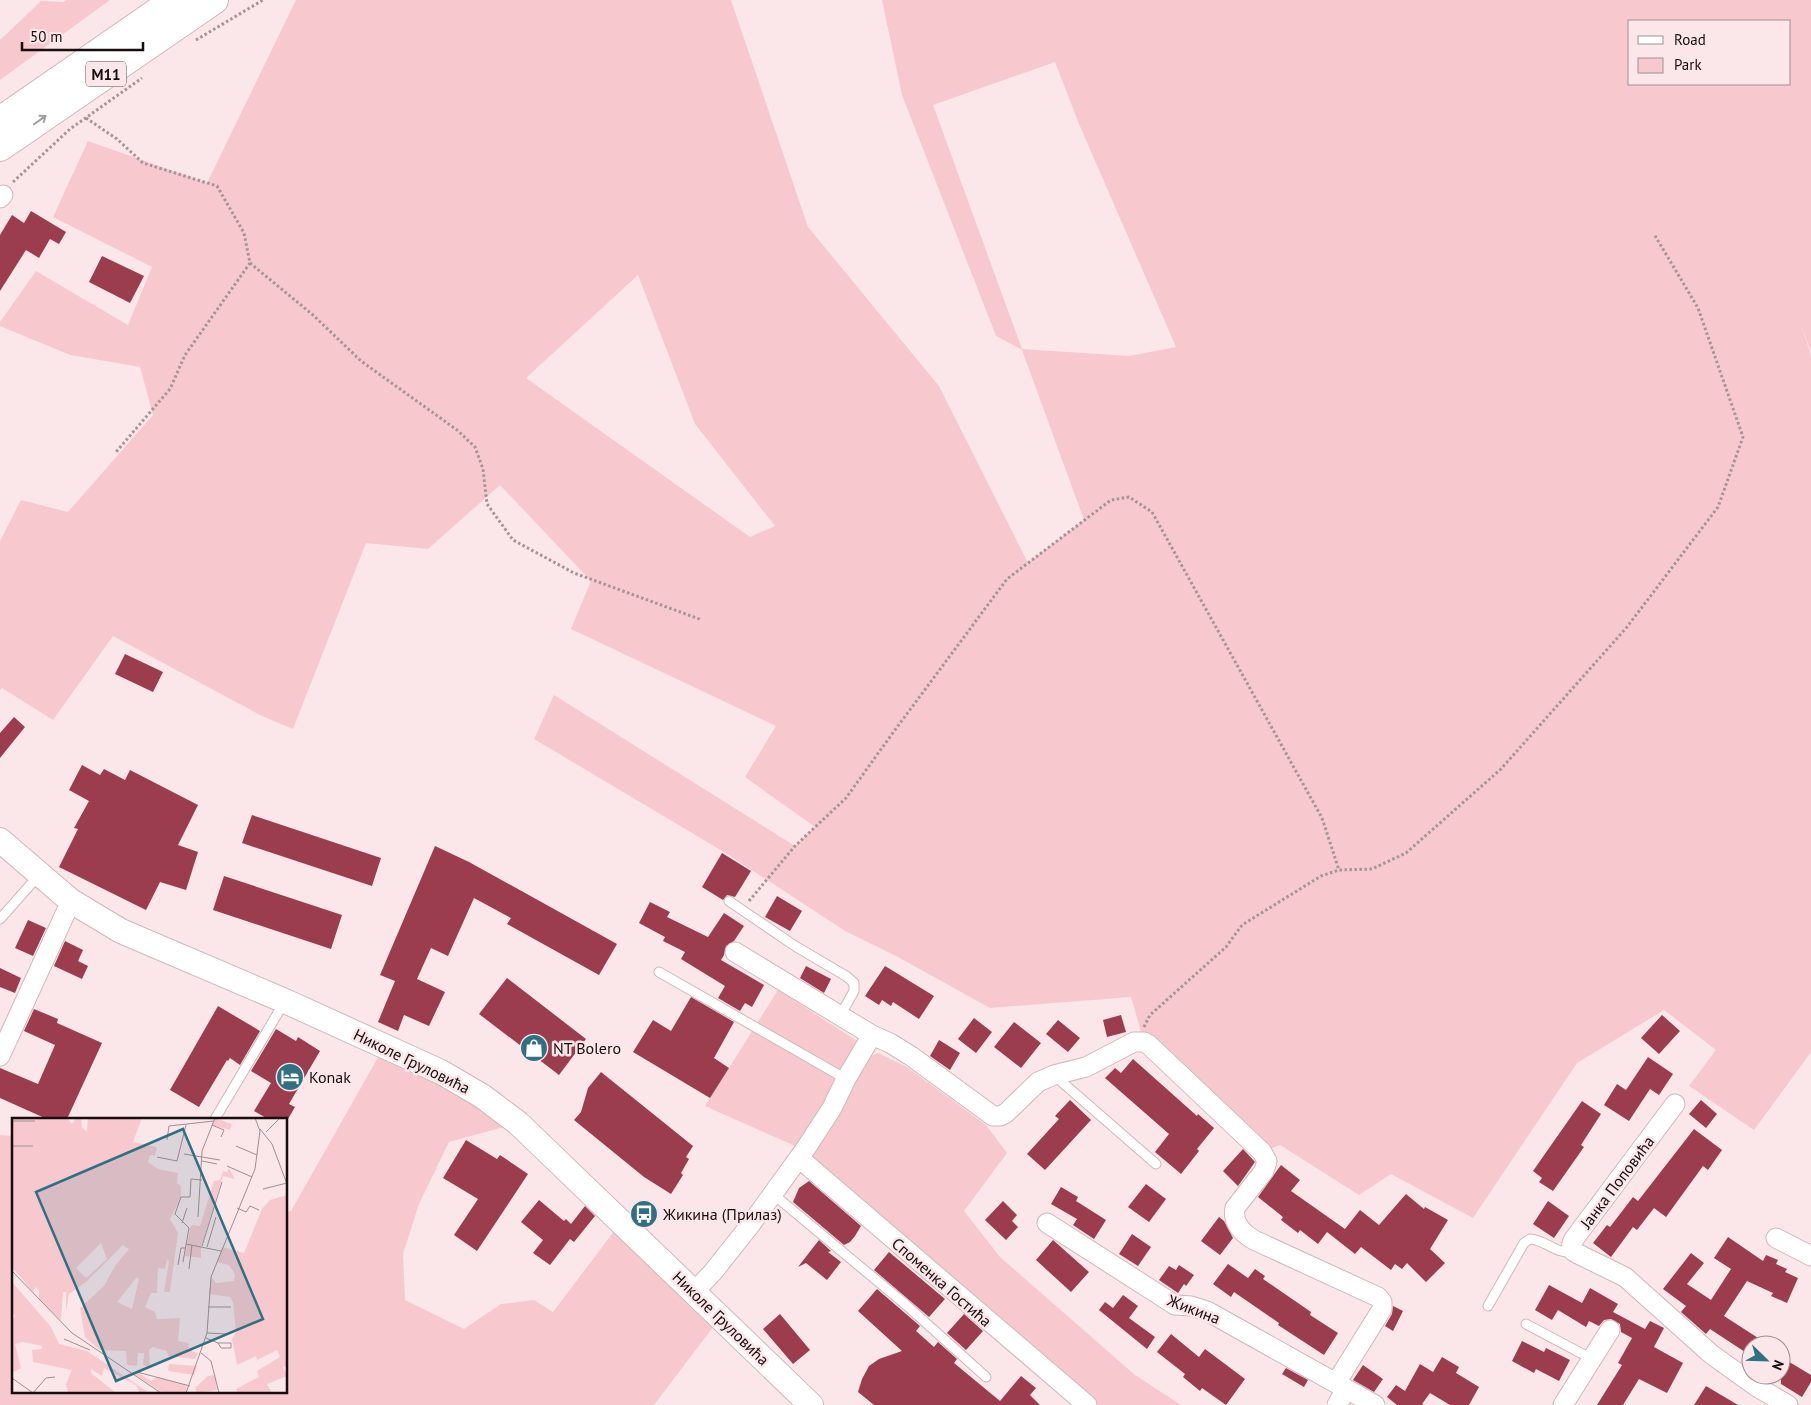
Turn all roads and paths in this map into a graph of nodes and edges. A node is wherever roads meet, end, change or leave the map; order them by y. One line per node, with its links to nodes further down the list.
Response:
1 (175, 0): 7 (highway, M11)
2 (214, 0): 8 (highway, M11, one-way to 2)
3 (263, 0): 4 (path)
4 (193, 42)
5 (147, 74): 6 (path)
6 (86, 118): 9 (path); 11 (path)
7 (0, 121)
8 (0, 147)
9 (1, 196)
10 (1654, 234): 15 (path)
11 (250, 263): 12 (path); 13 (path)
12 (116, 452)
13 (702, 620)
14 (0, 840): 16 (street, Николе Груловића)
15 (1339, 870): 19 (path); 26 (path)
16 (39, 875): 18 (street, Николе Груловића); 20 (lane)
17 (730, 900): 19 (lane)
18 (71, 902): 23 (street, Николе Груловића); 27 (street)
19 (742, 909): 24 (lane)
20 (0, 918)
21 (735, 952): 24 (street)
22 (659, 972): 29 (lane)
23 (285, 1001): 31 (lane); 39 (street, Николе Груловића)
24 (840, 1016): 25 (street)
25 (872, 1035): 28 (street); 29 (street)
26 (1144, 1042): 28 (street); 45 (street)
27 (0, 1056)
28 (1054, 1075): 33 (lane)
29 (846, 1079): 32 (street)
30 (1675, 1104): 37 (street, Јанка Поповића)
31 (216, 1118)
32 (799, 1158): 34 (street); 47 (street, Споменка Гостића)
33 (1156, 1164)
34 (773, 1194): 39 (street); 44 (lane)
35 (1047, 1223): 45 (street, Жикина)
36 (1776, 1238): 38 (street)
37 (1579, 1254): 40 (lane); 50 (street)
38 (1811, 1256)
39 (694, 1292): 46 (street, Николе Груловића)
40 (1488, 1306)
41 (1526, 1324): 43 (lane)
42 (1610, 1330): 43 (street)
43 (1592, 1359): 49 (street)
44 (986, 1376)
45 (1340, 1392): 48 (street, Жикина)
46 (811, 1405)
47 (1086, 1405)
48 (1375, 1405)
49 (1563, 1405)
50 (1788, 1405)

